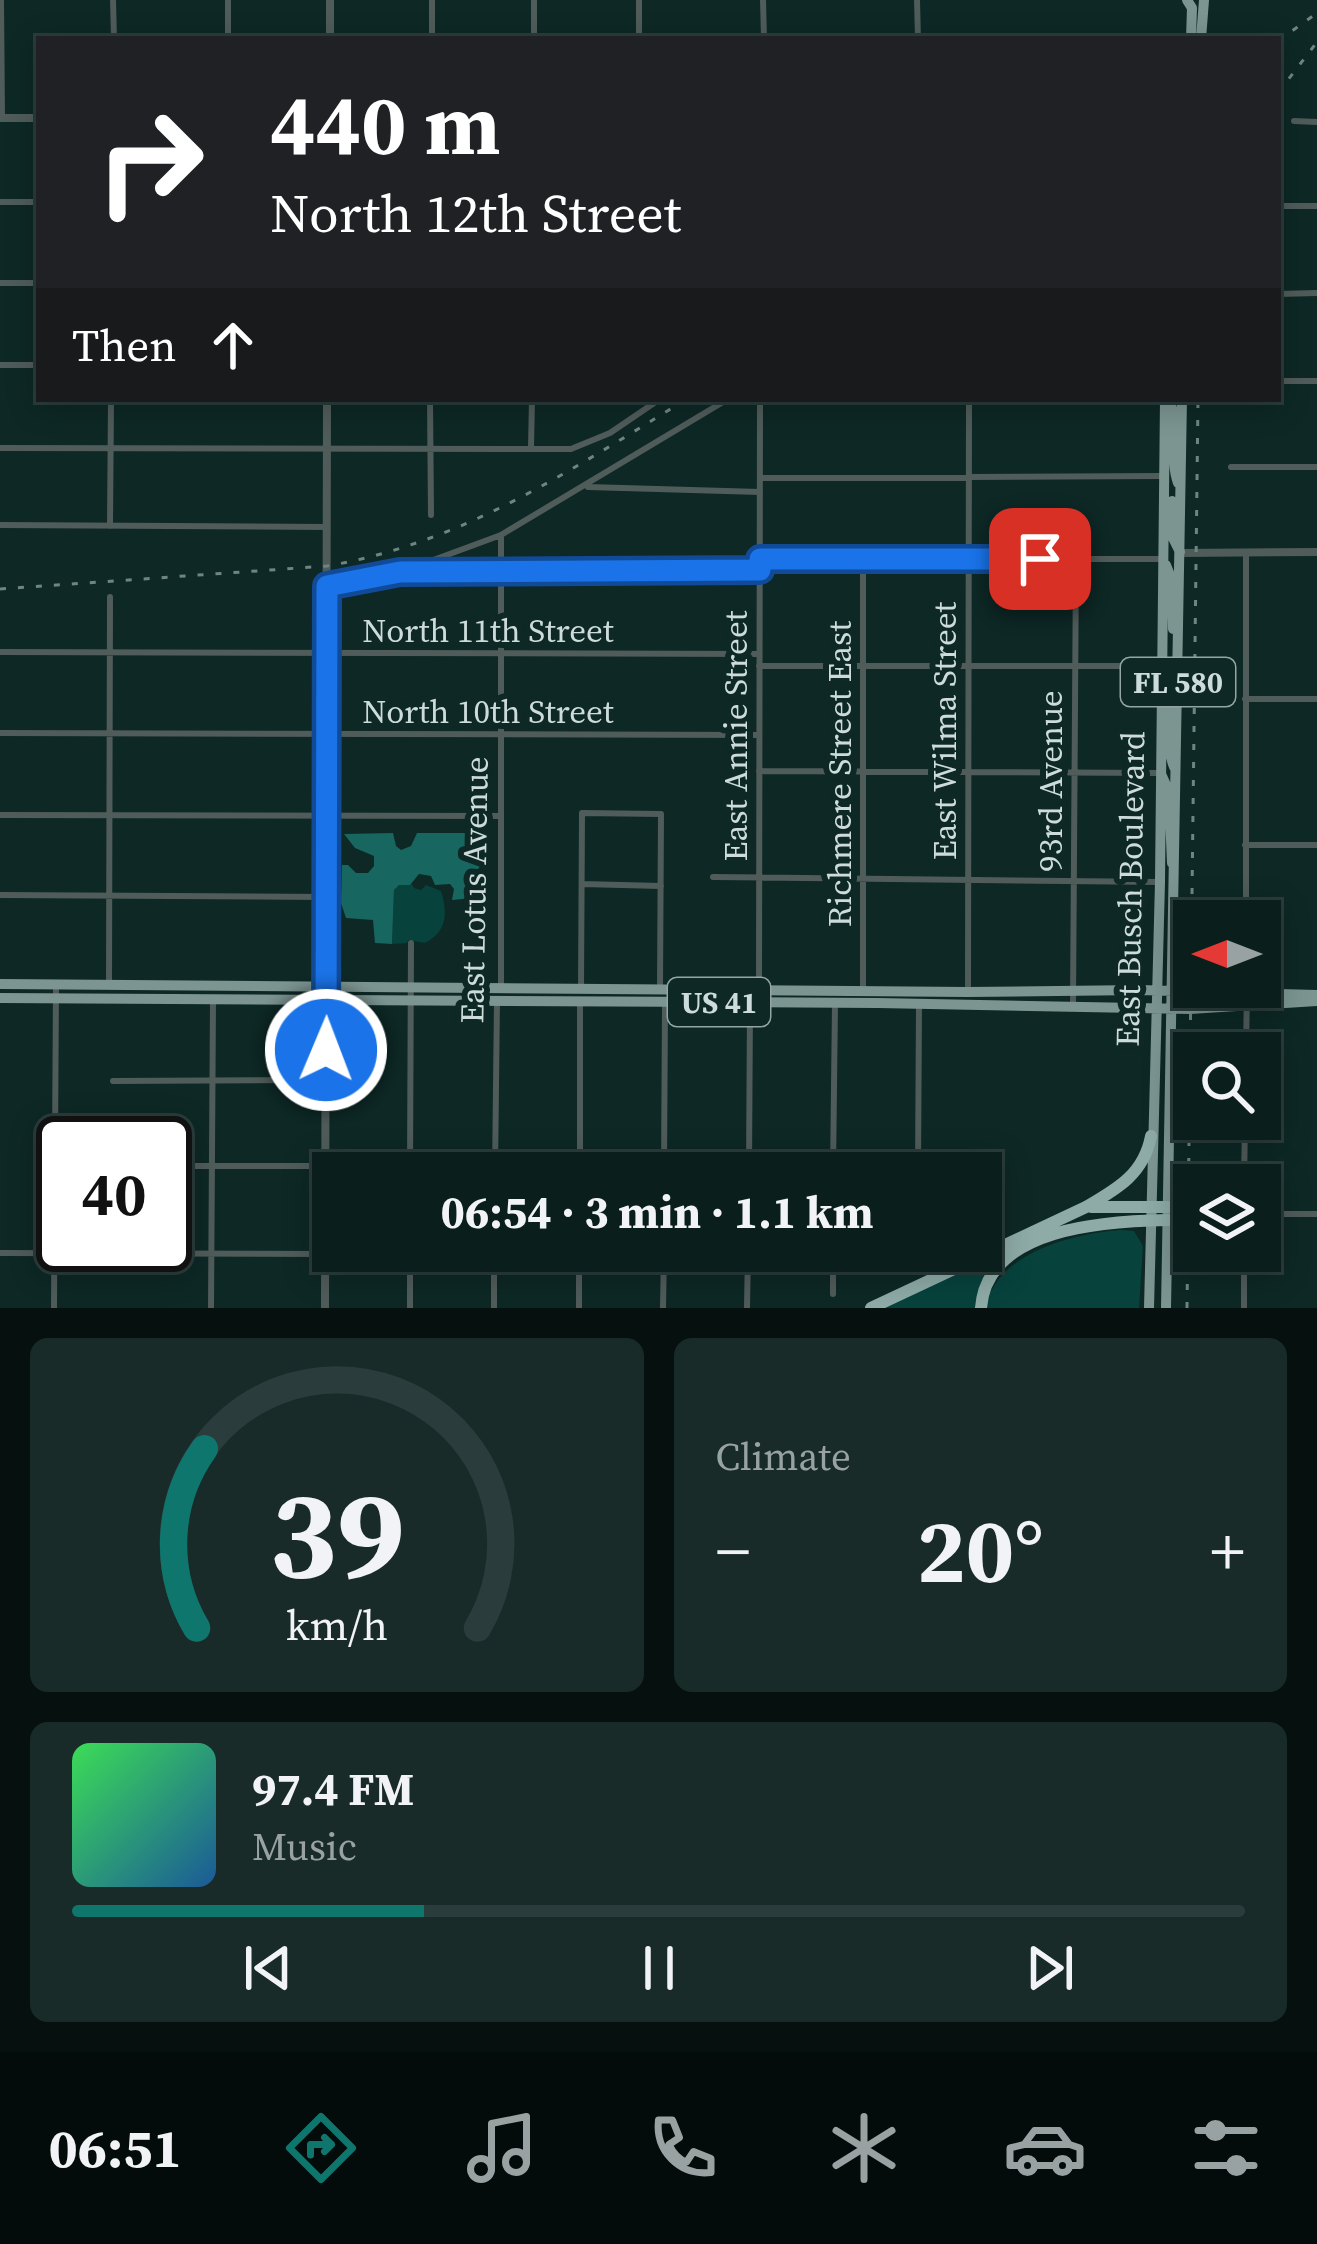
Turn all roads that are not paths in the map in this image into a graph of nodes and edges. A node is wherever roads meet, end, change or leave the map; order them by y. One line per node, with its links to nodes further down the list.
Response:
1 (2, 0): 22 (street)
2 (113, 0): 12 (street)
3 (228, 0): 13 (street)
4 (329, 0): 14 (street)
5 (432, 0): 15 (street)
6 (534, 0): 16 (street)
7 (639, 0): 17 (street)
8 (763, 0): 18 (street)
9 (917, 0): 19 (street)
10 (1187, 0): 20 (main road)
11 (1204, 0): 21 (main road)
12 (113, 36)
13 (228, 36)
14 (329, 36)
15 (432, 36)
16 (534, 36)
17 (639, 36)
18 (764, 36)
19 (918, 36)
20 (1188, 36)
21 (1201, 36)
22 (1, 118): 23 (street)
23 (36, 118)
24 (1294, 122): 25 (street)
25 (1317, 122)
26 (0, 202): 27 (street)
27 (36, 202)
28 (1281, 206): 29 (street)
29 (1317, 206)
30 (0, 283): 31 (street)
31 (36, 283)
32 (1317, 293): 33 (street)
33 (1281, 294)
34 (0, 364): 35 (street)
35 (36, 365)
36 (1281, 381): 37 (street)
37 (1317, 381)
38 (111, 402): 53 (street)
39 (327, 402): 49 (street)
40 (430, 402): 50 (street)
41 (532, 402): 51 (street)
42 (655, 402): 51 (street)
43 (723, 402): 59 (street)
44 (760, 402): 58 (street, East Annie Street)
45 (969, 402): 56 (street, East Wilma Street)
46 (1166, 402): 57 (main road, East Busch Boulevard / FL 580)
47 (1168, 402): 61 (main road)
48 (1182, 402): 61 (main road, East Busch Boulevard / FL 580)
49 (327, 447): 50 (street); 53 (street); 65 (street)
50 (430, 447): 51 (street); 62 (street)
51 (531, 447)
52 (0, 448): 53 (street)
53 (111, 448): 64 (street)
54 (1231, 467): 55 (street)
55 (1317, 467)
56 (968, 476): 57 (street); 58 (street); 73 (street, East Wilma Street)
57 (1165, 476): 68 (main road); 74 (main road, East Busch Boulevard / FL 580)
58 (760, 478): 60 (street, East Annie Street)
59 (584, 487): 60 (street); 66 (street)
60 (760, 492): 71 (street, East Annie Street)
61 (1181, 492): 68 (main road, East Busch Boulevard / FL 580)
62 (431, 515)
63 (0, 525): 64 (street)
64 (110, 526): 65 (street)
65 (327, 527): 78 (street)
66 (501, 535): 76 (street); 77 (street, East Lotus Avenue)
67 (1317, 552): 69 (street)
68 (1180, 553): 69 (street); 80 (main road, East Busch Boulevard / FL 580)
69 (1246, 553): 91 (street)
70 (1076, 558): 73 (street); 74 (street); 88 (street, 93rd Avenue)
71 (760, 559): 72 (street); 75 (street, East Annie Street)
72 (863, 559): 73 (street); 87 (street, Richmere Street East)
73 (969, 559): 89 (street, East Wilma Street)
74 (1163, 559): 80 (main road); 90 (main road, East Busch Boulevard / FL 580)
75 (760, 570): 77 (street); 85 (street, East Annie Street)
76 (400, 572): 77 (street); 78 (street)
77 (500, 572): 84 (street, East Lotus Avenue)
78 (327, 586): 83 (street)
79 (110, 597): 82 (street)
80 (1178, 650): 100 (main road, East Busch Boulevard / FL 580)
81 (0, 652): 82 (street, North 11th Street)
82 (111, 652): 83 (street, North 11th Street); 94 (street)
83 (327, 653): 84 (street, North 11th Street); 95 (street)
84 (501, 654): 85 (street, North 11th Street); 96 (street, East Lotus Avenue)
85 (759, 654): 86 (street, East Annie Street)
86 (759, 665): 87 (street); 97 (street, East Annie Street)
87 (863, 665): 89 (street); 101 (street, Richmere Street East)
88 (1074, 665): 89 (street); 90 (street); 99 (street, 93rd Avenue)
89 (968, 666): 102 (street, East Wilma Street)
90 (1162, 671): 100 (main road); 103 (main road, East Busch Boulevard / FL 580)
91 (1245, 698): 92 (street); 108 (street)
92 (1317, 699)
93 (0, 734): 94 (street, North 10th Street)
94 (108, 734): 95 (street, North 10th Street); 105 (street)
95 (327, 735): 96 (street, North 10th Street); 106 (street)
96 (500, 735): 97 (street, North 10th Street); 107 (street, East Lotus Avenue)
97 (759, 735): 98 (street, East Annie Street)
98 (759, 771): 101 (street); 111 (street, East Annie Street)
99 (1074, 772): 102 (street); 103 (street); 114 (street, 93rd Avenue)
100 (1177, 772): 117 (main road, East Busch Boulevard / FL 580)
101 (863, 773): 102 (street); 112 (street, Richmere Street East)
102 (968, 773): 113 (street, East Wilma Street)
103 (1160, 773): 115 (main road, East Busch Boulevard / FL 580); 117 (main road)
104 (0, 815): 105 (street)
105 (108, 815): 106 (street); 120 (street)
106 (326, 815): 107 (street); 121 (street)
107 (500, 816): 131 (street, East Lotus Avenue)
108 (1245, 845): 109 (street); 123 (street)
109 (1317, 845)
110 (713, 877): 111 (street)
111 (759, 878): 112 (street); 142 (street, East Annie Street)
112 (863, 880): 113 (street); 135 (street, Richmere Street East)
113 (967, 880): 114 (street); 139 (street, East Wilma Street)
114 (1074, 881): 115 (street); 136 (street, 93rd Avenue)
115 (1160, 882): 137 (main road, East Busch Boulevard / FL 580)
116 (582, 884): 118 (street); 118 (street); 132 (street)
117 (1176, 884): 122 (main road, East Busch Boulevard / FL 580)
118 (661, 886): 133 (street)
119 (0, 895): 120 (street)
120 (108, 897): 121 (street); 128 (street)
121 (325, 897): 141 (street)
122 (1175, 900)
123 (1246, 900)
124 (411, 943): 130 (street)
125 (1173, 965): 140 (main road, East Busch Boulevard / FL 580)
126 (0, 984): 127 (main road, US 41)
127 (56, 986): 128 (main road, US 41); 147 (street)
128 (109, 986): 129 (main road, US 41); 148 (street)
129 (210, 987): 141 (main road, US 41); 149 (street)
130 (411, 987): 131 (main road, US 41); 141 (main road, US 41); 150 (street)
131 (500, 988): 132 (main road, US 41); 151 (street, East Lotus Avenue)
132 (581, 988): 133 (main road, US 41); 152 (street)
133 (663, 988): 142 (main road, US 41); 153 (street)
134 (834, 988): 135 (main road, US 41); 142 (main road, US 41); 154 (street)
135 (863, 989): 145 (main road, US 41)
136 (1073, 990): 137 (main road, US 41); 138 (main road, US 41); 156 (street, 93rd Avenue)
137 (1156, 990): 140 (main road, US 41); 157 (main road, East Busch Boulevard / FL 580)
138 (1024, 991): 139 (main road, US 41); 155 (main road)
139 (968, 992): 145 (main road, US 41)
140 (1172, 992): 158 (main road, East Busch Boulevard / FL 580)
141 (327, 994): 149 (main road, US 41); 150 (main road, US 41); 159 (street)
142 (756, 997): 153 (main road, US 41); 154 (main road, US 41); 169 (street, East Annie Street)
143 (1281, 997): 146 (main road, US 41)
144 (0, 998): 147 (main road, US 41)
145 (919, 998): 154 (main road, US 41); 155 (main road, US 41); 171 (street)
146 (1317, 998)
147 (56, 1000): 148 (main road, US 41); 162 (street)
148 (109, 1000): 149 (main road, US 41)
149 (213, 1001): 161 (street)
150 (411, 1001): 151 (main road, US 41); 165 (street)
151 (496, 1001): 152 (main road, US 41); 166 (street, East Lotus Avenue)
152 (580, 1002): 153 (main road, US 41); 167 (street)
153 (665, 1002): 168 (street)
154 (835, 1002): 170 (street)
155 (985, 1005): 156 (main road, US 41)
156 (1073, 1005): 157 (main road, US 41)
157 (1155, 1005): 158 (main road, US 41); 163 (main road, East Busch Boulevard / FL 580)
158 (1171, 1007): 177 (main road, East Busch Boulevard / FL 580)
159 (325, 1080): 161 (street); 164 (street)
160 (112, 1081): 161 (street)
161 (212, 1081): 173 (street)
162 (55, 1116)
163 (1151, 1136): 175 (highway); 176 (main road, East Busch Boulevard / FL 580)
164 (325, 1152)
165 (410, 1152)
166 (495, 1152)
167 (580, 1152)
168 (664, 1152)
169 (749, 1152)
170 (833, 1152)
171 (918, 1152)
172 (192, 1166): 173 (street)
173 (212, 1166): 174 (street); 183 (street)
174 (312, 1166)
175 (1086, 1208): 176 (highway); 203 (highway)
176 (1150, 1214): 177 (highway); 204 (highway); 205 (main road, East Busch Boulevard / FL 580)
177 (1168, 1214): 206 (main road, East Busch Boulevard / FL 580)
178 (1281, 1214): 179 (street)
179 (1317, 1214)
180 (0, 1253): 181 (street)
181 (36, 1253)
182 (192, 1253): 183 (street)
183 (212, 1253): 184 (street); 196 (street)
184 (312, 1254)
185 (53, 1272): 195 (street)
186 (325, 1272): 197 (street)
187 (410, 1272): 198 (street)
188 (494, 1272): 199 (street)
189 (579, 1272): 200 (street)
190 (664, 1272): 201 (street)
191 (748, 1272): 202 (street)
192 (833, 1272): 194 (street)
193 (1244, 1272): 207 (street)
194 (832, 1294)
195 (53, 1308)
196 (211, 1308)
197 (325, 1308)
198 (410, 1308)
199 (494, 1308)
200 (579, 1308)
201 (663, 1308)
202 (747, 1308)
203 (871, 1308)
204 (981, 1308)
205 (1149, 1308)
206 (1166, 1308)
207 (1244, 1308)

